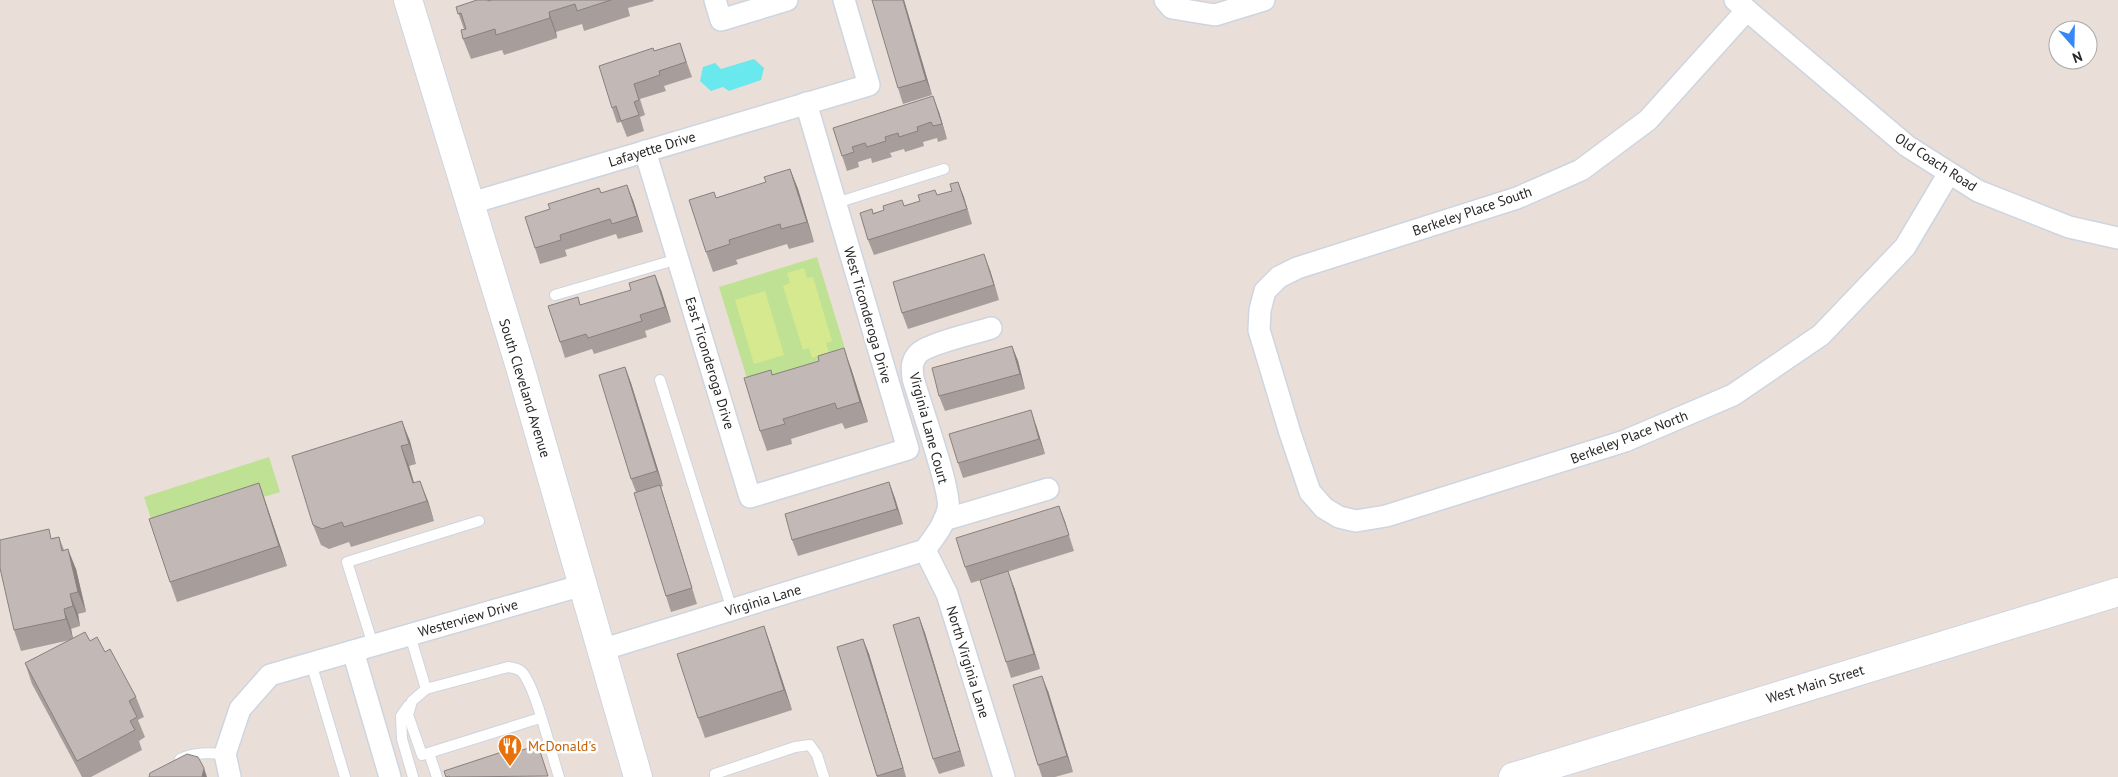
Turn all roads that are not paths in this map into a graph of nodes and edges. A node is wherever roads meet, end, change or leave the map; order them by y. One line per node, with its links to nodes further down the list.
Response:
1 (408, 0): 13 (main road, South Cleveland Avenue)
2 (715, 0): 3 (street)
3 (787, 0)
4 (844, 0): 8 (street, Lafayette Drive)
5 (1165, 0): 6 (street)
6 (1264, 0)
7 (1741, 5): 11 (street, Old Coach Road); 19 (street, Berkeley Place South)
8 (806, 102): 9 (street, Lafayette Drive); 12 (street, West Ticonderoga Drive)
9 (645, 151): 13 (street, Lafayette Drive); 15 (street, East Ticonderoga Drive)
10 (944, 169): 12 (lane)
11 (1949, 173): 14 (street, Old Coach Road); 19 (street, Berkeley Place North)
12 (836, 203): 20 (street, West Ticonderoga Drive)
13 (468, 204): 25 (main road, South Cleveland Avenue)
14 (2118, 238)
15 (678, 259): 16 (lane); 20 (street, East Ticonderoga Drive)
16 (556, 295)
17 (991, 328): 22 (street, Virginia Lane Court)
18 (660, 380): 27 (lane)
19 (1284, 411)
20 (830, 472)
21 (1048, 489): 22 (street)
22 (944, 520): 24 (street, Virginia Lane Court)
23 (480, 522): 29 (lane)
24 (926, 550): 27 (street, Virginia Lane); 47 (street, North Virginia Lane)
25 (583, 585): 28 (street, Westerview Drive); 30 (main road, South Cleveland Avenue)
26 (2118, 592): 48 (main road, West Main Street)
27 (732, 610): 30 (street, Virginia Lane)
28 (410, 635): 29 (street, Westerview Drive); 32 (lane)
29 (363, 648): 31 (street, Westerview Drive); 41 (street)
30 (601, 650): 38 (main road, South Cleveland Avenue)
31 (311, 663): 36 (street, Westerview Drive); 40 (lane)
32 (426, 689): 33 (lane); 34 (lane)
33 (412, 701): 35 (lane); 42 (lane)
34 (540, 718): 35 (lane); 44 (lane)
35 (429, 753): 43 (lane)
36 (225, 754): 37 (lane); 39 (street)
37 (172, 764)
38 (634, 774)
39 (230, 777)
40 (345, 777)
41 (390, 777)
42 (413, 777)
43 (438, 777)
44 (559, 777)
45 (715, 777): 46 (lane)
46 (824, 777)
47 (1004, 777)
48 (1513, 777)

